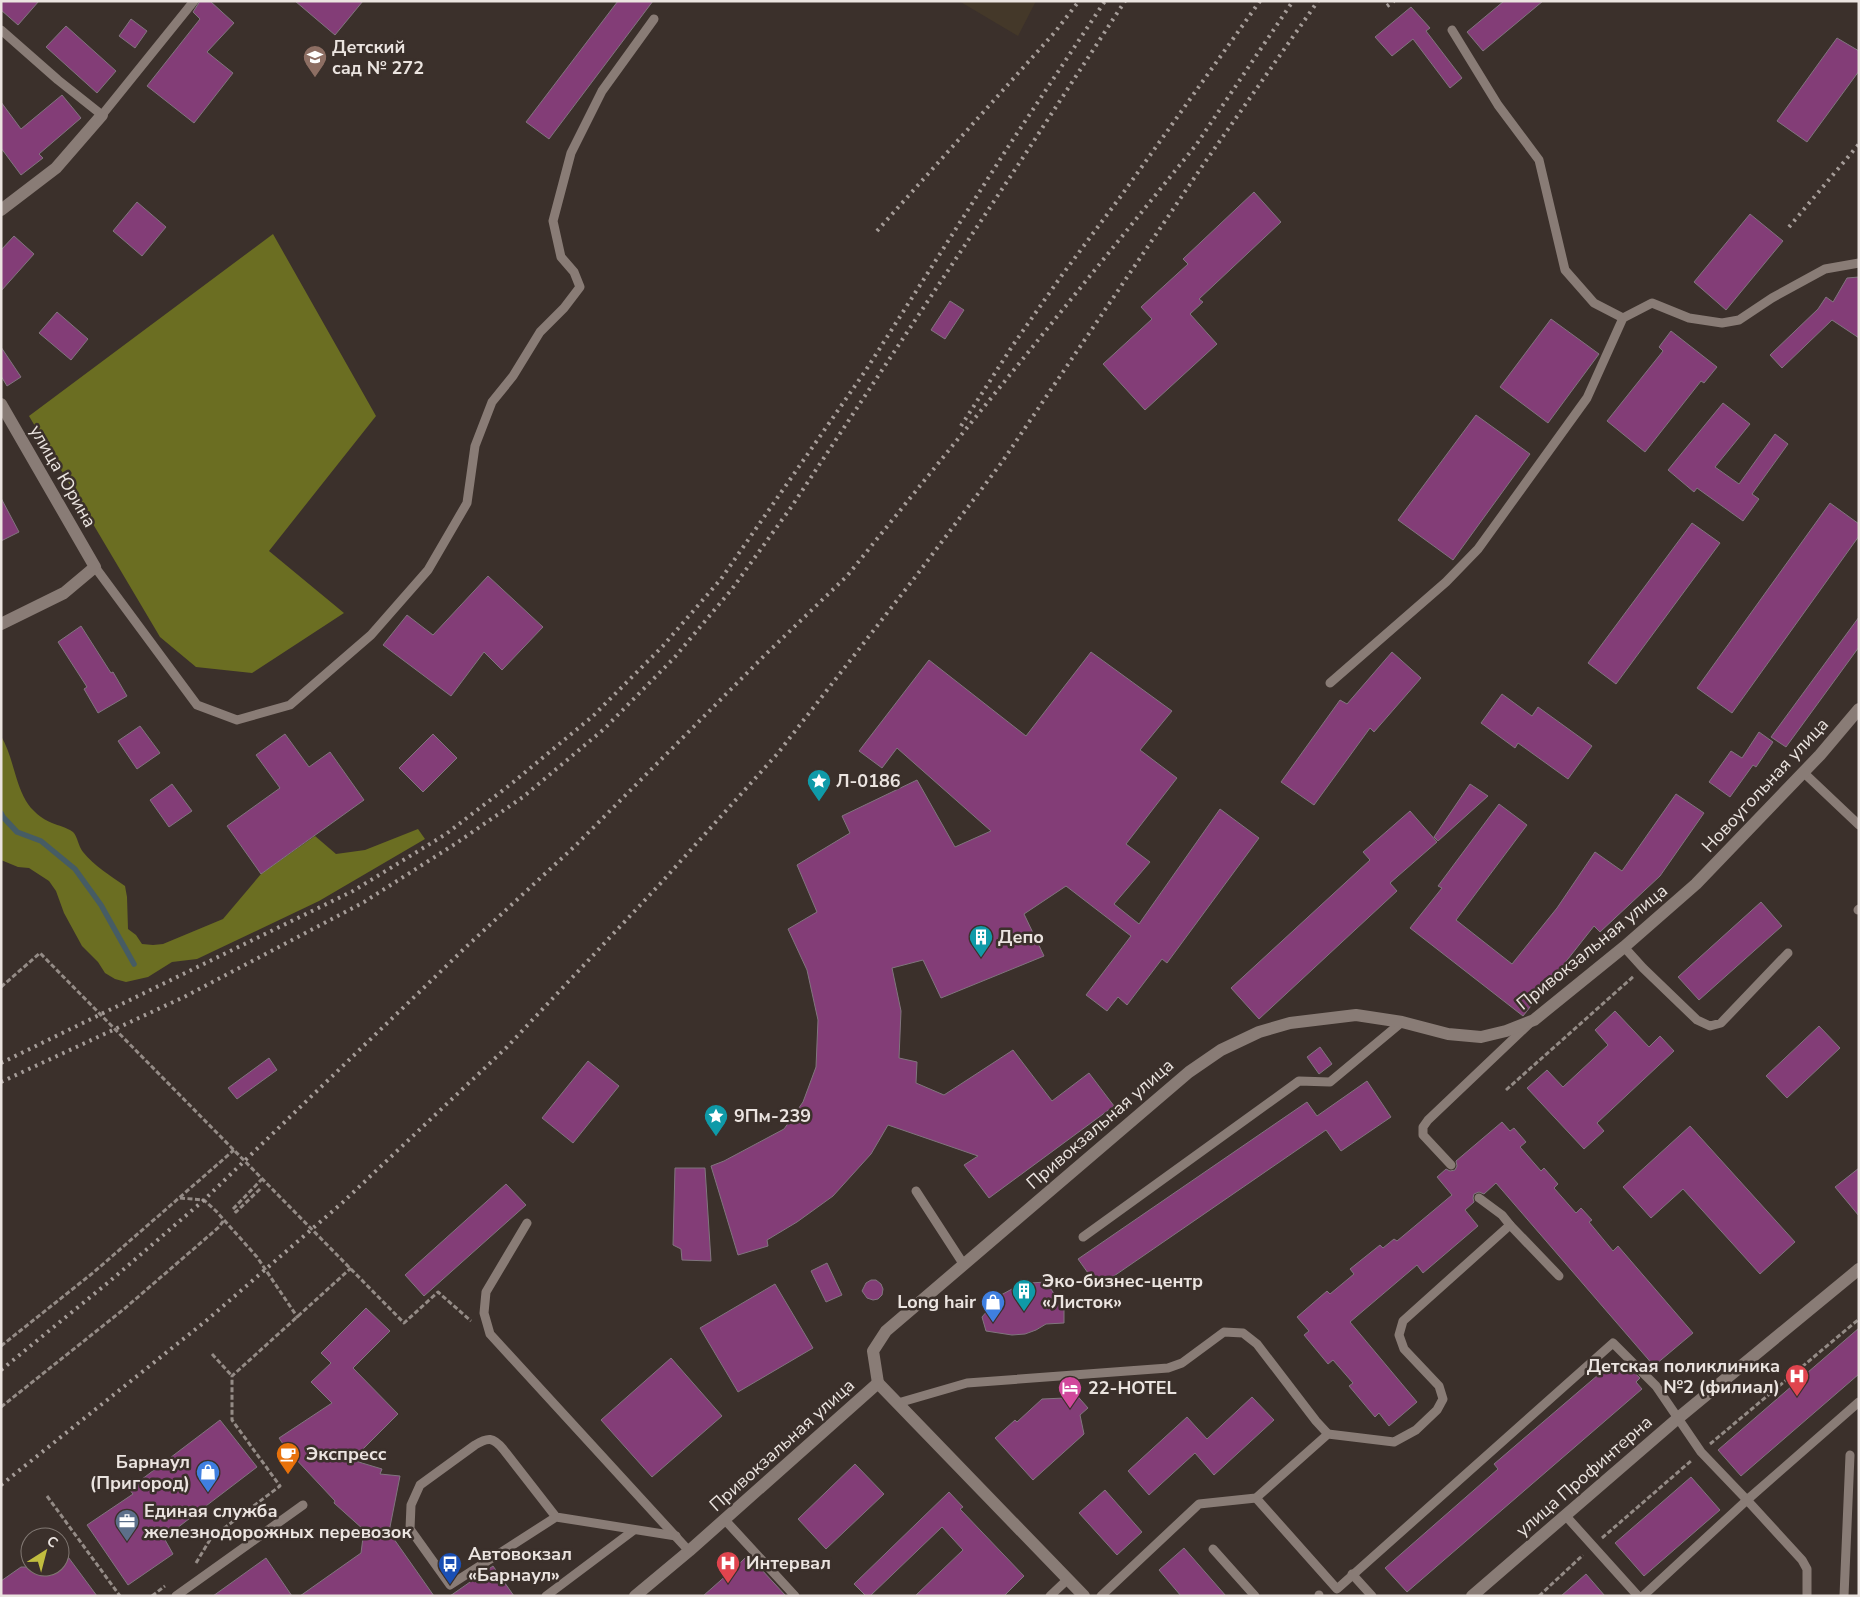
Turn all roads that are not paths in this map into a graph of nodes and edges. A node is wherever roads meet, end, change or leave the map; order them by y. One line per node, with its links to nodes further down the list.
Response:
1 (194, 1): 5 (lane)
2 (654, 19): 10 (lane)
3 (1, 30): 5 (lane)
4 (1452, 30): 8 (lane)
5 (102, 115): 6 (street)
6 (1, 210)
7 (1859, 263): 8 (lane)
8 (1623, 318): 12 (lane)
9 (1, 404): 10 (street, улица Юрина)
10 (95, 566): 11 (street)
11 (1, 624)
12 (1330, 683)
13 (1859, 709): 14 (street, Новоугольная улица)
14 (1803, 772): 15 (lane); 16 (street, Новоугольная улица)
15 (1859, 825)
16 (1696, 884): 17 (street, Привокзальная улица)
17 (1624, 947): 18 (lane); 19 (street, Привокзальная улица)
18 (1788, 953)
19 (1534, 1020): 20 (street, Привокзальная улица); 21 (lane)
20 (1402, 1022): 26 (lane); 27 (street, Привокзальная улица)
21 (1452, 1165)
22 (916, 1192): 27 (lane)
23 (1479, 1198): 25 (lane)
24 (527, 1223): 43 (lane)
25 (1510, 1224): 29 (lane); 34 (lane)
26 (1083, 1236)
27 (964, 1265): 30 (street, Привокзальная улица)
28 (1859, 1269): 33 (street, улица Профинтерна)
29 (1559, 1276)
30 (878, 1383): 32 (street); 41 (street, Привокзальная улица)
31 (1859, 1402): 37 (lane)
32 (898, 1403): 34 (lane); 47 (street)
33 (1678, 1419): 37 (lane); 39 (street, улица Профинтерна); 46 (lane)
34 (1328, 1434): 36 (lane)
35 (1850, 1454): 61 (lane)
36 (1256, 1498): 46 (lane); 54 (lane)
37 (1747, 1500): 59 (lane); 60 (lane)
38 (303, 1505): 48 (lane)
39 (1565, 1515): 57 (street, улица Профинтерна); 58 (lane)
40 (556, 1517): 40 (lane); 42 (lane)
41 (725, 1520): 45 (street, Привокзальная улица); 51 (lane)
42 (634, 1530): 43 (lane); 49 (lane)
43 (676, 1536): 45 (lane)
44 (1213, 1549): 55 (lane)
45 (689, 1551): 50 (street, Привокзальная улица)
46 (1352, 1574): 56 (lane)
47 (1068, 1580): 52 (lane); 53 (street)
48 (176, 1596)
49 (546, 1596)
50 (635, 1596)
51 (795, 1596)
52 (1050, 1596)
53 (1084, 1596)
54 (1101, 1596)
55 (1255, 1596)
56 (1372, 1596)
57 (1472, 1596)
58 (1638, 1596)
59 (1642, 1596)
60 (1807, 1596)
61 (1844, 1596)

